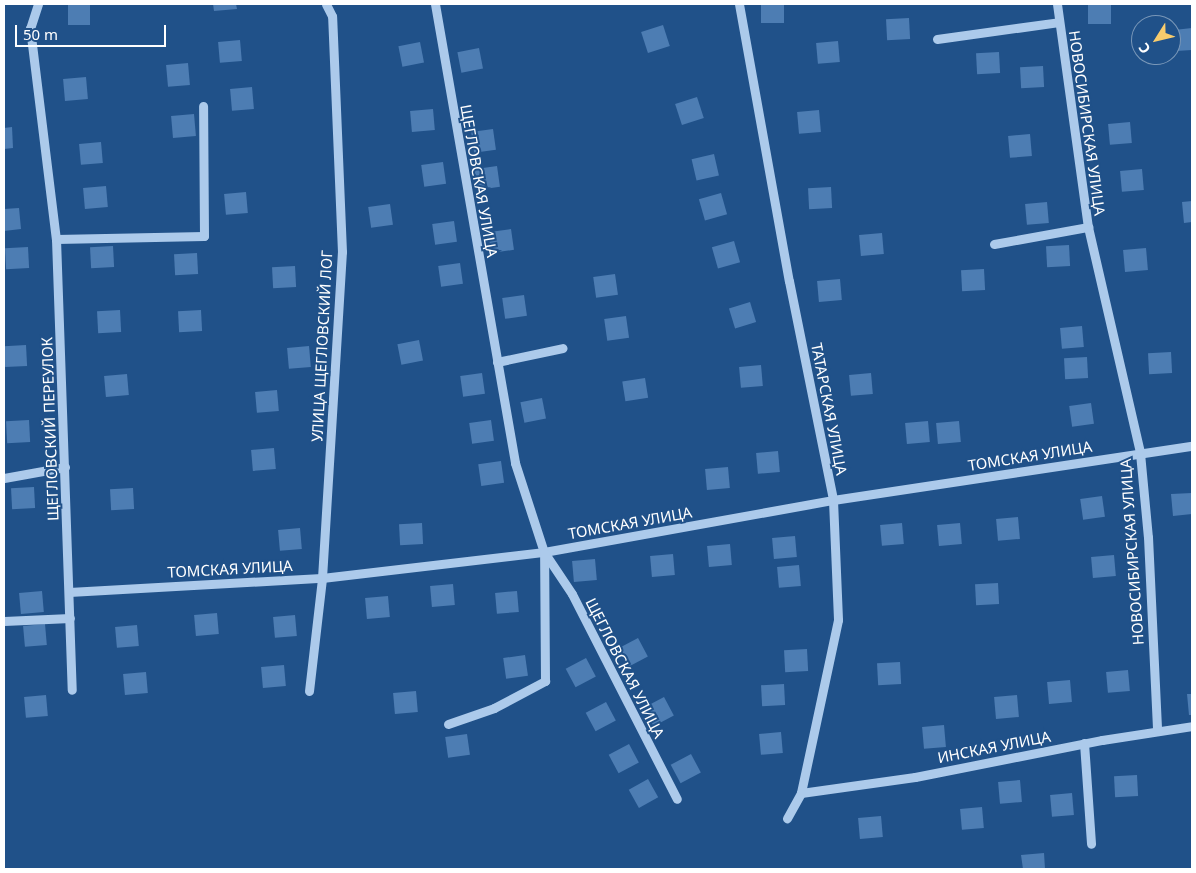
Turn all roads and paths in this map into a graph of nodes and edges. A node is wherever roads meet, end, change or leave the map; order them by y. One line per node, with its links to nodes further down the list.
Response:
1 (38, 4): 10 (street, ЩЕГЛОВСКИЙ ПЕРЕУЛОК)
2 (326, 4): 20 (street, УЛИЦА ЩЕГЛОВСКИЙ ЛОГ)
3 (435, 4): 13 (street, ЩЕГЛОВСКАЯ УЛИЦА)
4 (739, 4): 18 (street, ТАТАРСКАЯ УЛИЦА)
5 (1057, 4): 6 (street, НОВОСИБИРСКАЯ УЛИЦА)
6 (1060, 22): 7 (street, НОВОСИБИРСКАЯ УЛИЦА); 9 (street, НОВОСИБИРСКАЯ УЛИЦА)
7 (937, 39)
8 (203, 106): 10 (street)
9 (1088, 227): 11 (street, НОВОСИБИРСКАЯ УЛИЦА); 15 (street, НОВОСИБИРСКАЯ УЛИЦА)
10 (56, 239): 16 (street, ЩЕГЛОВСКИЙ ПЕРЕУЛОК)
11 (994, 244)
12 (563, 348): 13 (street)
13 (497, 362): 19 (street, ЩЕГЛОВСКАЯ УЛИЦА)
14 (1192, 446): 15 (street, ТОМСКАЯ УЛИЦА)
15 (1140, 453): 18 (street, ТОМСКАЯ УЛИЦА); 28 (street, НОВОСИБИРСКАЯ УЛИЦА)
16 (65, 466): 17 (street); 21 (street, ЩЕГЛОВСКИЙ ПЕРЕУЛОК)
17 (4, 478)
18 (833, 500): 19 (street, ТОМСКАЯ УЛИЦА); 30 (street, ТАТАРСКАЯ УЛИЦА)
19 (544, 552): 20 (street, ТОМСКАЯ УЛИЦА); 26 (street, ЩЕГЛОВСКАЯ УЛИЦА); 31 (street, ЩЕГЛОВСКАЯ УЛИЦА)
20 (322, 578): 21 (street, ТОМСКАЯ УЛИЦА); 25 (street, УЛИЦА ЩЕГЛОВСКИЙ ЛОГ)
21 (70, 592): 22 (street, ЩЕГЛОВСКИЙ ПЕРЕУЛОК)
22 (70, 618): 23 (street); 24 (street, ЩЕГЛОВСКИЙ ПЕРЕУЛОК)
23 (4, 621)
24 (72, 690)
25 (310, 691)
26 (448, 724)
27 (1192, 726): 28 (street, ИНСКАЯ УЛИЦА)
28 (1156, 732): 29 (street, ИНСКАЯ УЛИЦА)
29 (1084, 743): 30 (street, ИНСКАЯ УЛИЦА); 33 (street)
30 (801, 793): 32 (street, ТАТАРСКАЯ УЛИЦА)
31 (676, 799)
32 (788, 818)
33 (1091, 844)

